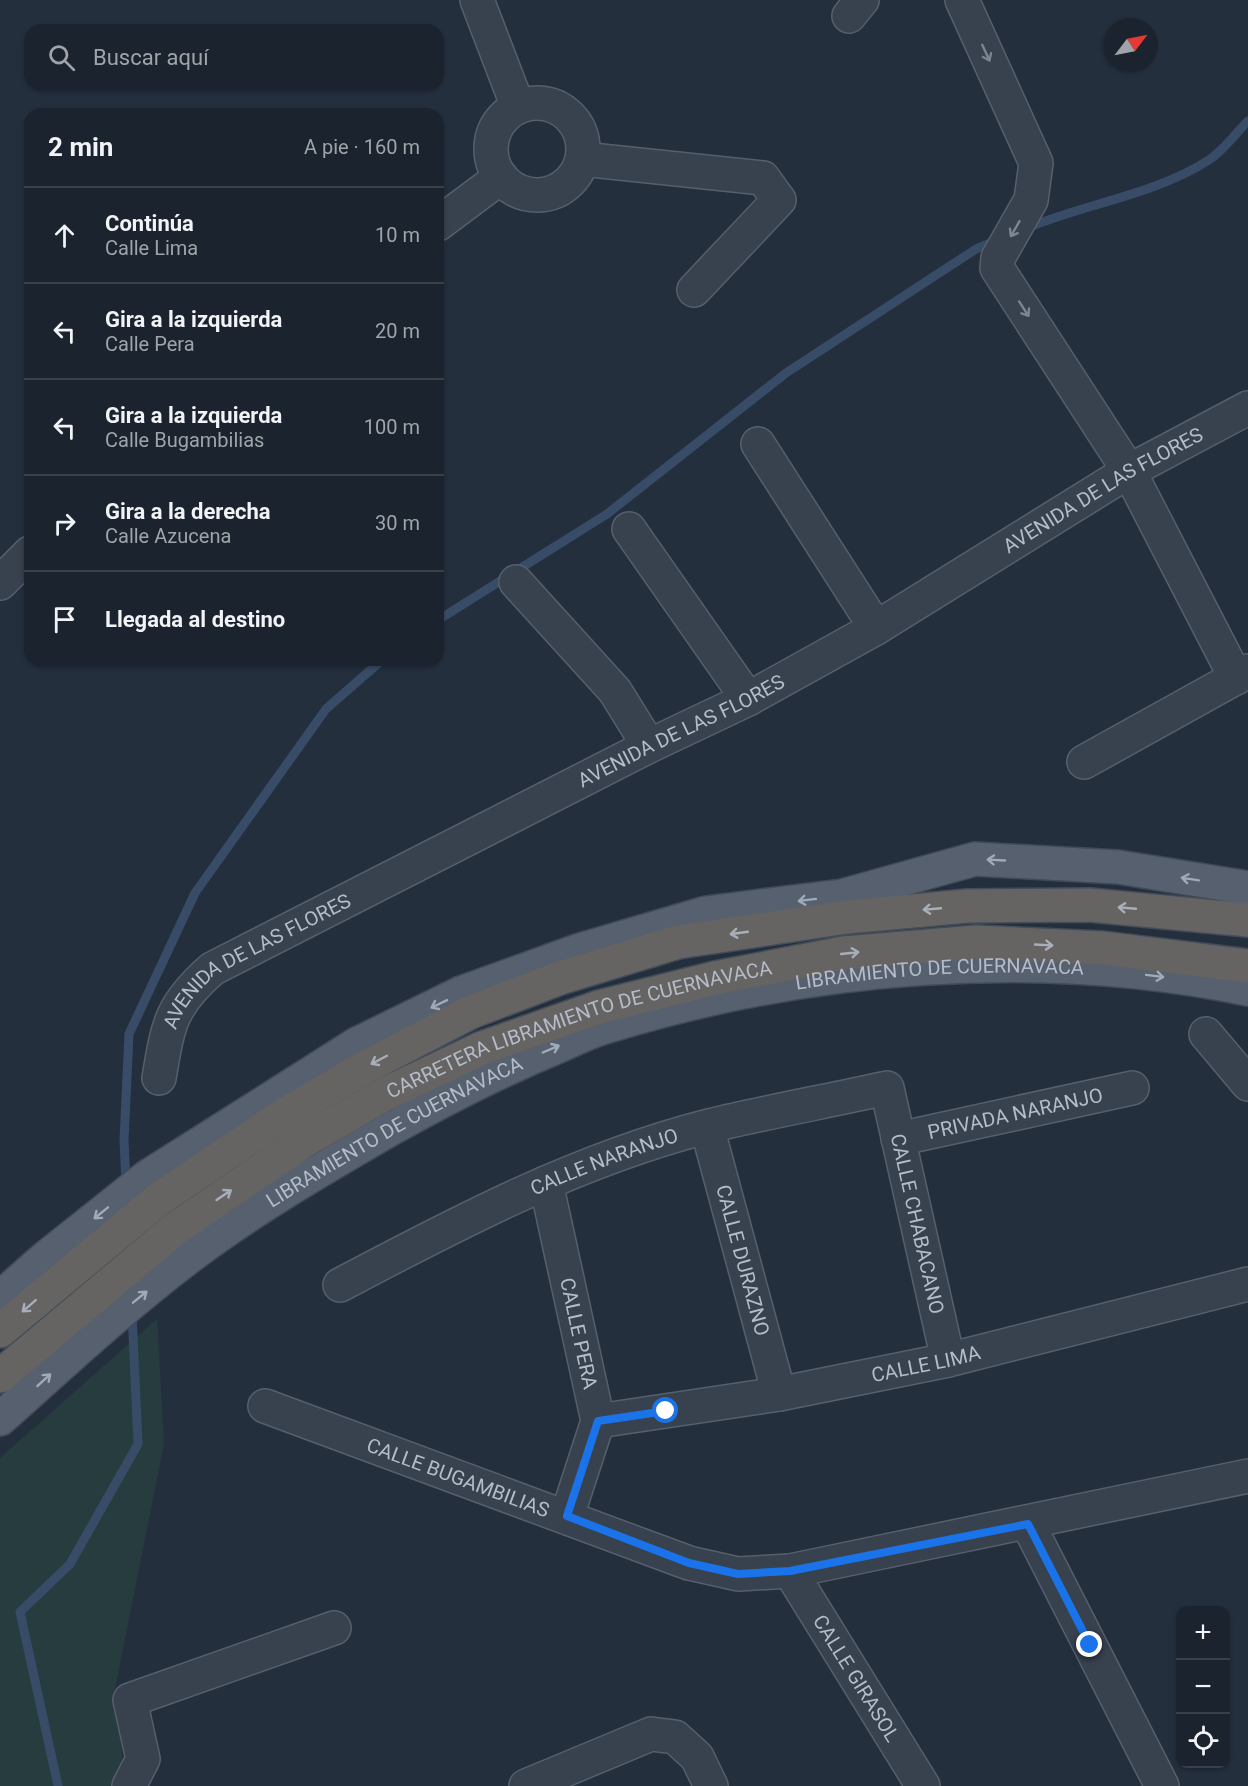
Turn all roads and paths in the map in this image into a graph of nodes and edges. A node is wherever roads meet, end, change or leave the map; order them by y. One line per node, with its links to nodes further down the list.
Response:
1 (477, 0): 3 (street)
2 (962, 0): 10 (street, one-way to 10)
3 (518, 107): 4 (street); 5 (street)
4 (582, 159): 5 (street); 7 (street)
5 (501, 177): 6 (street)
6 (444, 220)
7 (694, 290)
8 (1248, 408): 10 (street, AVENIDA DE LAS FLORES)
9 (758, 444): 15 (street)
10 (1129, 471): 15 (street, AVENIDA DE LAS FLORES); 16 (street)
11 (629, 529): 17 (street)
12 (24, 559): 14 (street)
13 (516, 582): 18 (street)
14 (0, 583)
15 (876, 628): 17 (street, AVENIDA DE LAS FLORES)
16 (1242, 674): 19 (street)
17 (748, 699): 18 (street, AVENIDA DE LAS FLORES)
18 (649, 746): 25 (street, AVENIDA DE LAS FLORES)
19 (1084, 762)
20 (1248, 888): 32 (main road, one-way to 32)
21 (1248, 920): 32 (highway, CARRETERA LIBRAMIENTO DE CUERNAVACA, one-way to 32)
22 (1248, 966): 33 (highway, CARRETERA LIBRAMIENTO DE CUERNAVACA, one-way to 22)
23 (1248, 989): 33 (main road, LIBRAMIENTO DE CUERNAVACA, one-way to 23)
24 (1206, 1034): 26 (street)
25 (159, 1078)
26 (1248, 1084)
27 (887, 1088): 29 (street, CALLE NARANJO); 30 (street, CALLE CHABACANO)
28 (1132, 1088): 30 (street, PRIVADA NARANJO)
29 (707, 1127): 31 (street, CALLE NARANJO); 42 (street, CALLE DURAZNO)
30 (898, 1139): 40 (street, CALLE CHABACANO)
31 (546, 1183): 36 (street, CALLE NARANJO); 45 (street, CALLE PERA)
32 (153, 1188): 34 (highway, CARRETERA LIBRAMIENTO DE CUERNAVACA, one-way to 34)
33 (183, 1242): 38 (highway, CARRETERA LIBRAMIENTO DE CUERNAVACA, one-way to 33)
34 (51, 1270): 37 (main road); 39 (highway, CARRETERA LIBRAMIENTO DE CUERNAVACA, one-way to 39)
35 (1248, 1284): 40 (street, CALLE LIMA)
36 (340, 1285)
37 (0, 1298)
38 (86, 1322): 41 (highway, CARRETERA LIBRAMIENTO DE CUERNAVACA); 44 (main road, one-way to 38)
39 (0, 1331)
40 (948, 1360): 42 (street, CALLE LIMA)
41 (0, 1376)
42 (779, 1394): 45 (street, CALLE LIMA)
43 (265, 1406): 47 (street, CALLE BUGAMBILIAS)
44 (0, 1419)
45 (598, 1421): 47 (street)
46 (1248, 1476): 48 (street, CALLE BUGAMBILIAS)
47 (567, 1516): 49 (street, CALLE BUGAMBILIAS)
48 (1028, 1524): 49 (street, CALLE BUGAMBILIAS); 55 (street)
49 (790, 1571): 51 (street, CALLE GIRASOL)
50 (334, 1628): 52 (street)
51 (917, 1784)
52 (129, 1786)
53 (526, 1786): 54 (street)
54 (711, 1786)
55 (1162, 1786)

